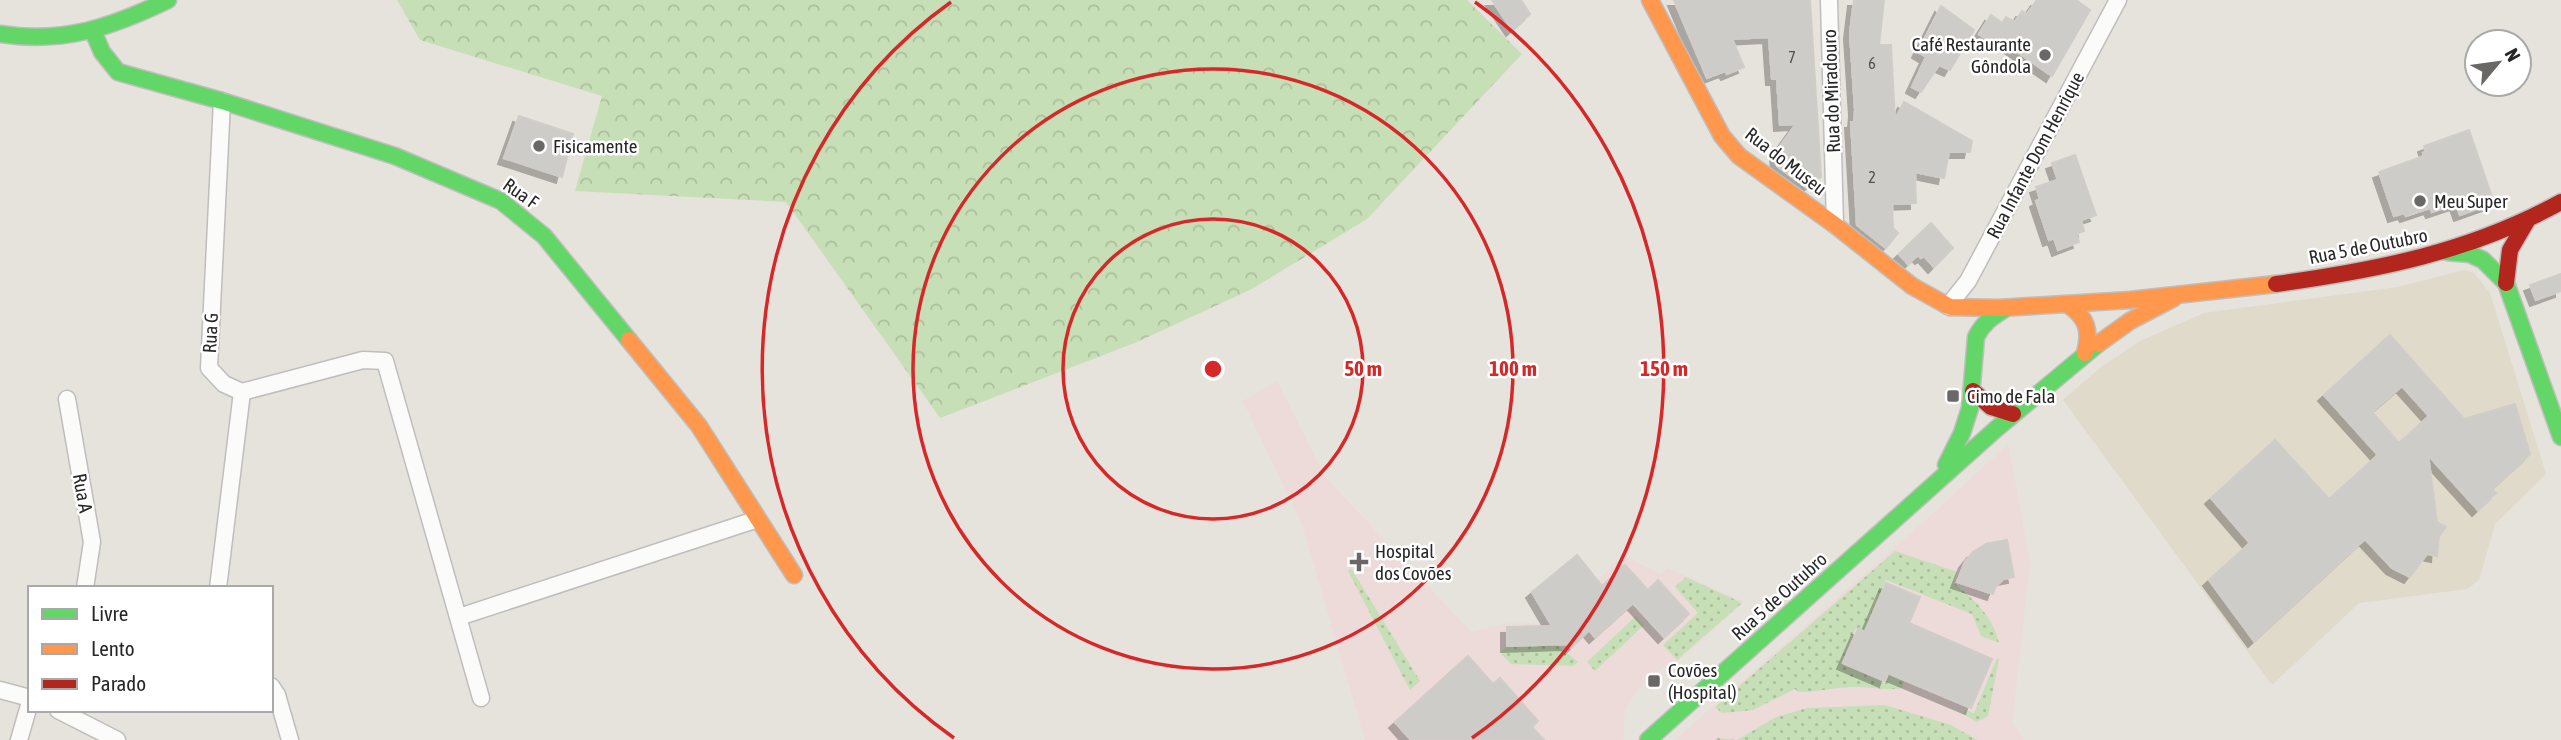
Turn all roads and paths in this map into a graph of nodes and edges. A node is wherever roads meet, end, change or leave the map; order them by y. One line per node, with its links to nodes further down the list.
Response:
1 (168, 0): 5 (street)
2 (1650, 0): 10 (street, Rua do Museu)
3 (1829, 0): 10 (street, Rua do Miradouro)
4 (2118, 0): 15 (street, Rua Infante Dom Henrique)
5 (93, 31): 6 (street); 7 (street, Rua F)
6 (0, 34)
7 (222, 102): 20 (street, Rua G); 25 (street, Rua F)
8 (2561, 202): 9 (street, Rua 5 de Outubro)
9 (2526, 221): 11 (street, Rua 5 de Outubro); 12 (street)
10 (1835, 225): 15 (street, Rua do Museu)
11 (2447, 251): 12 (street); 13 (street, Rua 5 de Outubro)
12 (2506, 284): 23 (street)
13 (2174, 298): 14 (street, Rua 5 de Outubro); 18 (street, Rua 5 de Outubro)
14 (2067, 304): 16 (street); 18 (street)
15 (1949, 307): 16 (street); 17 (street)
16 (2009, 307): 17 (street)
17 (1972, 350): 19 (street)
18 (2085, 353): 22 (street)
19 (1973, 391): 22 (street); 24 (street, Rua 5 de Outubro)
20 (242, 392): 28 (street); 29 (street)
21 (67, 399): 27 (street, Rua A)
22 (2013, 414): 24 (street, Rua 5 de Outubro)
23 (2561, 437)
24 (1936, 482): 39 (street, Rua 5 de Outubro)
25 (758, 519): 26 (street, Rua F); 29 (street)
26 (794, 575)
27 (85, 586)
28 (218, 586)
29 (459, 617): 32 (street)
30 (273, 689): 38 (street)
31 (0, 690): 33 (street)
32 (481, 698)
33 (28, 699)
34 (28, 707): 36 (street)
35 (62, 712): 37 (street)
36 (19, 740)
37 (117, 740)
38 (290, 740)
39 (1648, 740)

